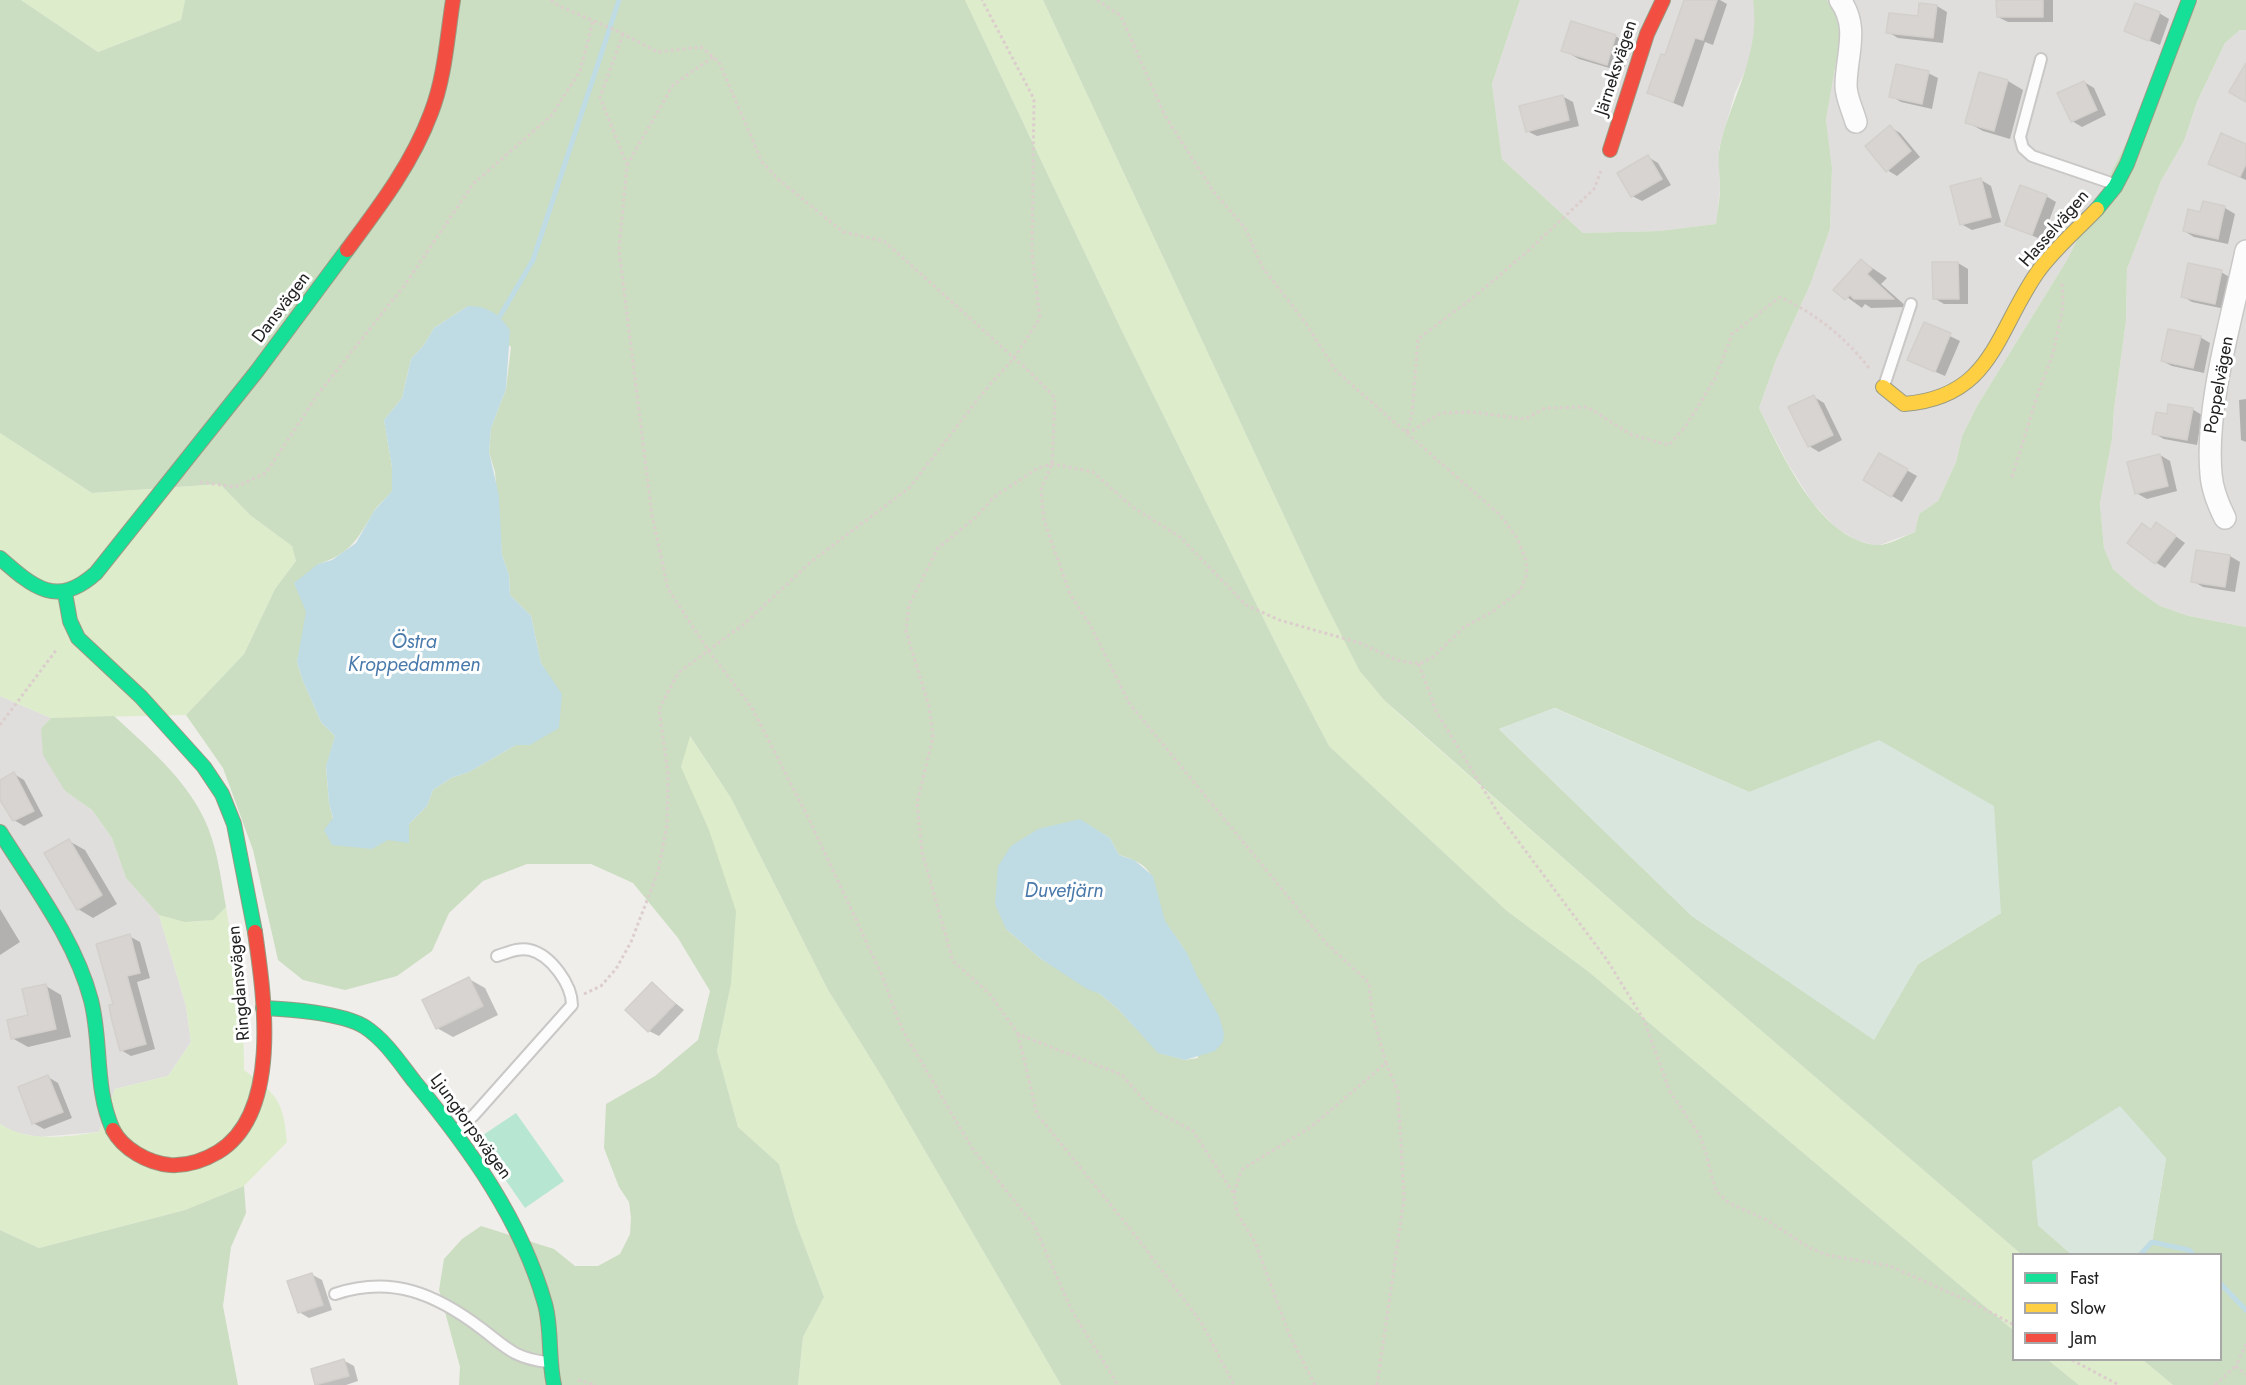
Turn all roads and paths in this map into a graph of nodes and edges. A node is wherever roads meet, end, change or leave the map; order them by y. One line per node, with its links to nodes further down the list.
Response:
1 (453, 0): 27 (street, Dansvägen)
2 (551, 0): 8 (path)
3 (982, 0): 19 (path)
4 (1096, 0): 21 (path)
5 (1663, 0): 13 (street, Järneksvägen)
6 (1840, 0): 12 (street)
7 (2189, 0): 15 (street, Hasselvägen)
8 (593, 21): 9 (path); 24 (path)
9 (623, 34): 10 (path); 14 (path)
10 (713, 57): 14 (path); 19 (path)
11 (2041, 59): 15 (lane)
12 (1856, 122)
13 (1610, 150): 21 (path)
14 (627, 165): 29 (path)
15 (2116, 184): 20 (street, Hasselvägen)
16 (2246, 251): 25 (street, Poppelvägen)
17 (2061, 277): 23 (path)
18 (1911, 304): 20 (lane)
19 (1014, 358): 22 (path); 29 (path)
20 (1883, 387): 21 (path)
21 (1407, 434): 30 (path)
22 (1052, 464): 30 (path); 36 (path); 37 (path)
23 (2012, 477)
24 (195, 481)
25 (2224, 518)
26 (0, 558): 27 (street)
27 (65, 593): 28 (street, Ringdansvägen)
28 (72, 628): 31 (path); 35 (street, Ringdansvägen)
29 (708, 650): 34 (path); 48 (path)
30 (1419, 664): 41 (path)
31 (0, 725)
32 (0, 832): 35 (street, Ringdansvägen)
33 (497, 956): 34 (lane)
34 (572, 999): 38 (lane)
35 (263, 1008): 38 (street, Ljungtorpsvägen)
36 (1018, 1034): 39 (path); 49 (path)
37 (1386, 1063): 39 (path); 51 (path)
38 (455, 1131): 44 (street, Ljungtorpsvägen)
39 (1234, 1194): 50 (path)
40 (335, 1294): 44 (lane)
41 (2012, 1324)
42 (2246, 1344): 45 (path)
43 (2076, 1361): 52 (path)
44 (549, 1363): 47 (street, Ljungtorpsvägen)
45 (2236, 1366): 46 (path); 53 (path)
46 (2246, 1375)
47 (554, 1385)
48 (1118, 1385)
49 (1234, 1385)
50 (1315, 1385)
51 (1377, 1385)
52 (2119, 1385)
53 (2215, 1385)

